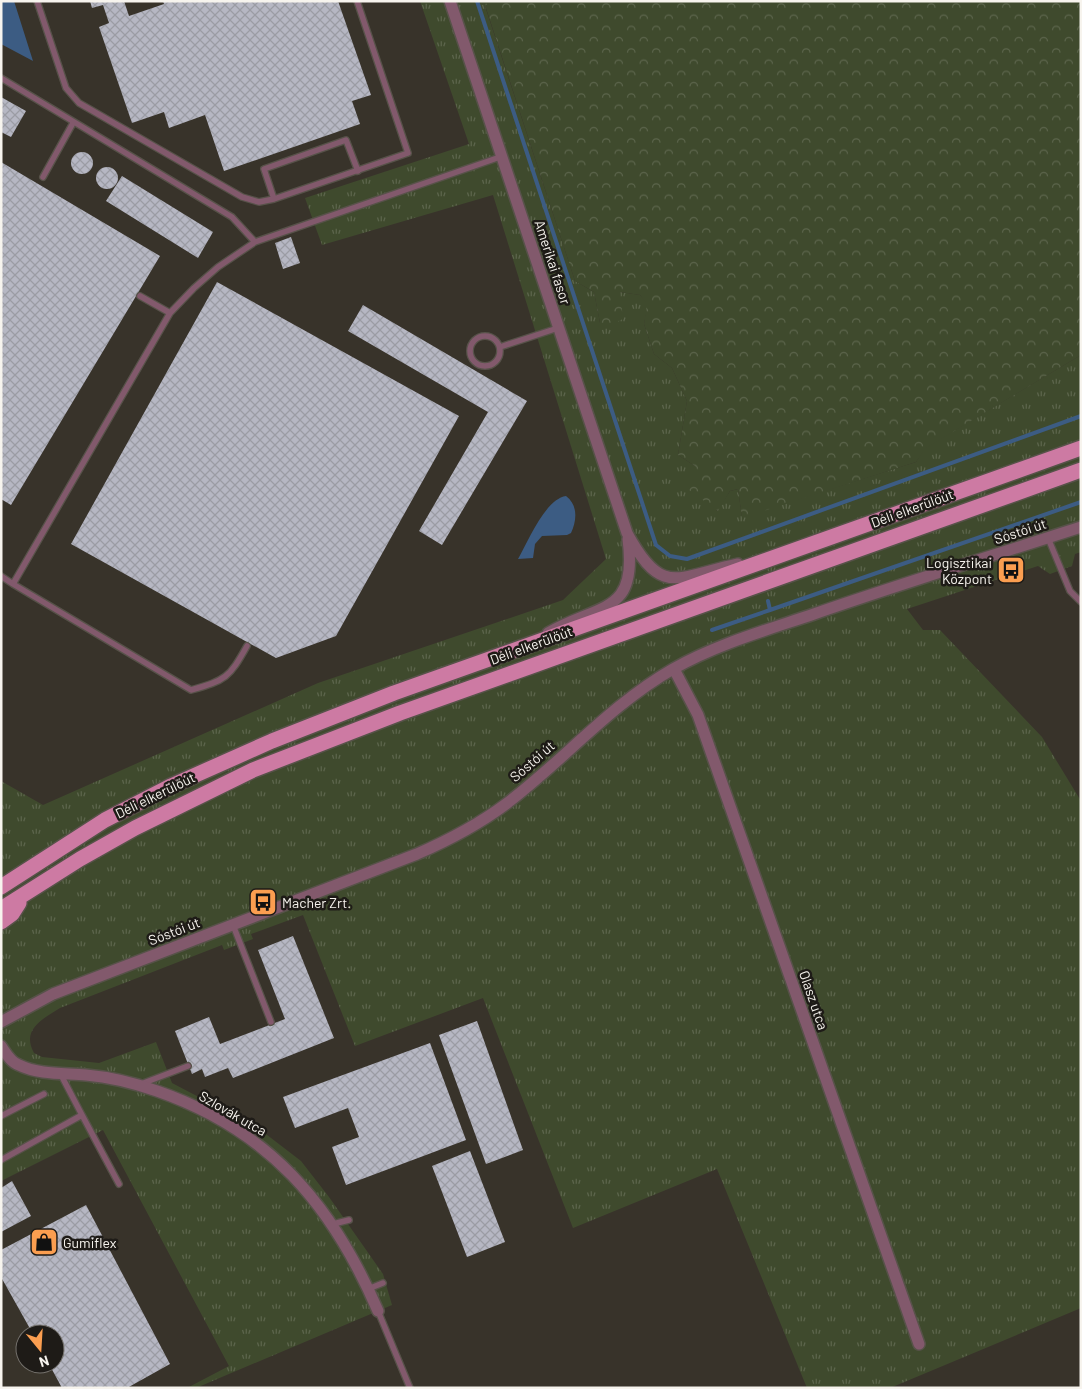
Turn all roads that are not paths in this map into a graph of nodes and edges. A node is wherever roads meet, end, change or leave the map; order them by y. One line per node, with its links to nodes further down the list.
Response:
1 (37, 1): 9 (lane)
2 (356, 1): 7 (lane)
3 (450, 1): 6 (street, Amerikai fasor)
4 (1, 78): 5 (lane)
5 (73, 123): 8 (lane); 10 (lane)
6 (503, 156): 10 (lane); 13 (street, Amerikai fasor)
7 (358, 171): 9 (lane); 9 (lane)
8 (43, 177)
9 (274, 199)
10 (255, 242): 12 (lane)
11 (140, 296): 12 (lane)
12 (170, 313): 22 (lane)
13 (558, 328): 14 (lane); 18 (street, Amerikai fasor)
14 (500, 347): 14 (lane)
15 (1081, 448): 20 (main road, Déli elkerülőút)
16 (1081, 470): 28 (main road, Déli elkerülőút)
17 (1081, 527): 19 (street, Sóstói út)
18 (627, 533): 20 (street); 25 (street)
19 (1048, 537): 23 (lane); 26 (street, Sóstói út)
20 (777, 556): 25 (main road, Déli elkerülőút)
21 (1, 576): 22 (lane)
22 (13, 584): 24 (lane)
23 (1081, 602)
24 (247, 646)
25 (517, 651): 27 (main road, Déli elkerülőút)
26 (674, 669): 31 (street, Sóstói út); 48 (street, Olasz utca)
27 (1, 887)
28 (26, 892): 29 (main road, Déli elkerülőút); 30 (main road)
29 (1, 909)
30 (1, 922)
31 (233, 925): 32 (street, Sóstói út); 33 (lane)
32 (1, 1022)
33 (271, 1022)
34 (1, 1046): 36 (street, Szlovák utca)
35 (188, 1066): 37 (lane)
36 (60, 1073): 37 (street, Szlovák utca); 39 (lane)
37 (138, 1085): 44 (street, Szlovák utca)
38 (44, 1094): 40 (lane)
39 (82, 1115): 41 (lane); 42 (lane)
40 (1, 1116)
41 (1, 1160)
42 (119, 1184)
43 (349, 1220): 44 (lane)
44 (333, 1224): 46 (street, Szlovák utca)
45 (383, 1283): 46 (lane)
46 (368, 1289): 47 (street, Szlovák utca)
47 (378, 1311): 49 (lane)
48 (919, 1344)
49 (410, 1388)

